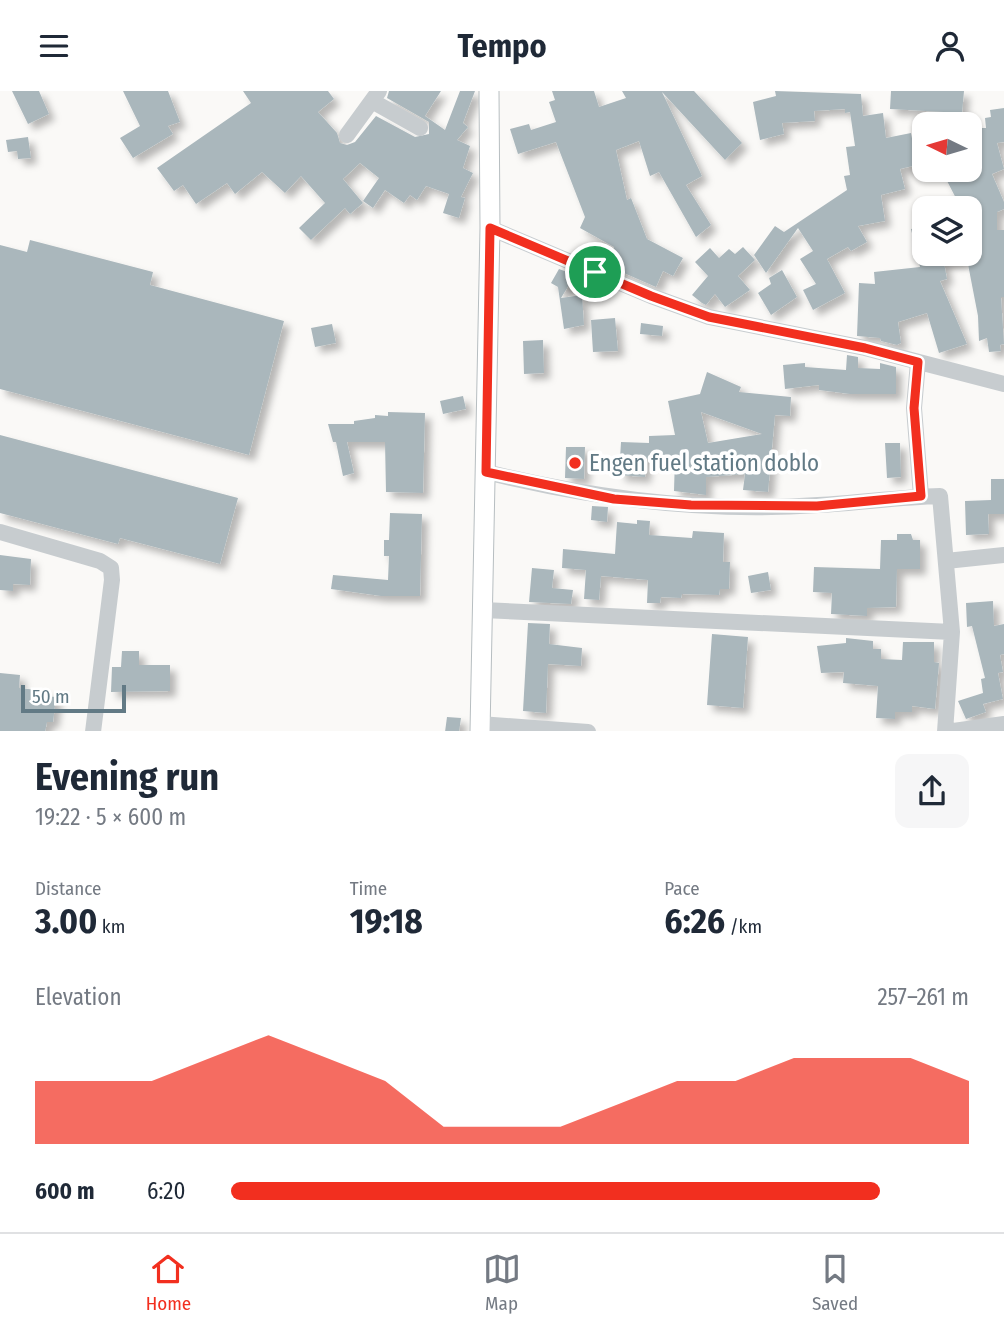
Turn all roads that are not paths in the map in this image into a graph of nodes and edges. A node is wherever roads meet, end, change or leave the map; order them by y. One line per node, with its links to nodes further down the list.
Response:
1 (489, 91): 5 (main road)
2 (376, 96): 3 (street); 4 (street)
3 (420, 128)
4 (347, 135)
5 (490, 228): 6 (street); 8 (main road)
6 (918, 362): 7 (street); 9 (street)
7 (1004, 383)
8 (486, 472): 9 (street); 13 (main road)
9 (921, 496): 12 (street)
10 (0, 532): 17 (street)
11 (1004, 555): 12 (street)
12 (946, 561): 14 (street)
13 (483, 610): 14 (street); 16 (main road)
14 (952, 632): 19 (street)
15 (1004, 724): 19 (street)
16 (480, 728): 18 (street)
17 (93, 731)
18 (588, 731)
19 (946, 731)

